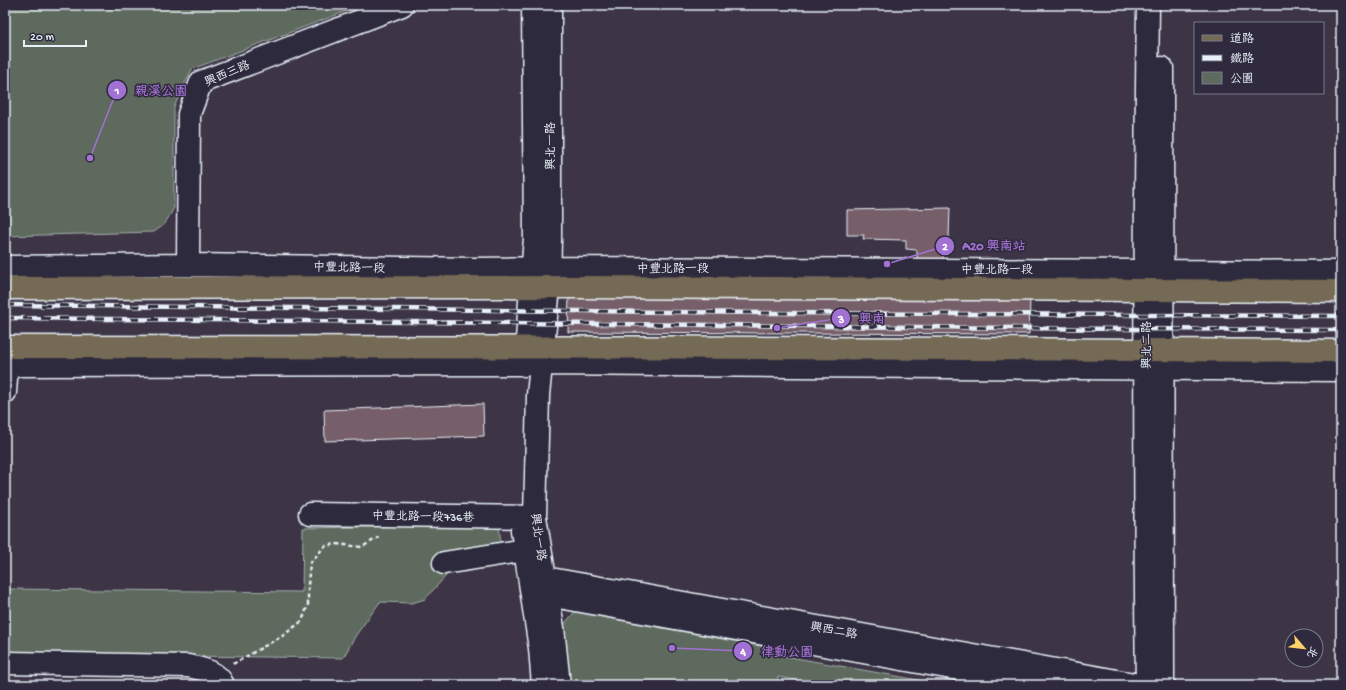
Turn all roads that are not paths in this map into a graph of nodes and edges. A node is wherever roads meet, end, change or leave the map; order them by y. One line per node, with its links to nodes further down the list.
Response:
1 (402, 5): 6 (street, 興西三路)
2 (533, 5): 9 (street)
3 (550, 5): 9 (street, 興北一路)
4 (1148, 5): 10 (street, 興北二路)
5 (1162, 5): 10 (street, 興北二路)
6 (188, 265): 7 (street, 中豐北路一段); 9 (street, 中豐北路一段)
7 (5, 267)
8 (1341, 272): 10 (street, 中豐北路一段)
9 (541, 277): 10 (main road, 中豐北路一段); 11 (main road, 中豐北路一段); 14 (street, 興北一路)
10 (1154, 280): 12 (main road, 中豐北路一段); 16 (street, 興北二路)
11 (5, 288)
12 (1341, 291)
13 (1341, 351): 16 (main road)
14 (534, 355): 15 (main road); 16 (main road); 20 (street, 興北一路)
15 (6, 359): 18 (street)
16 (1155, 359): 17 (street); 30 (street, 興北二路); 31 (street, 興北二路)
17 (1341, 370)
18 (5, 392)
19 (310, 514): 20 (street, 中豐北路一段736巷)
20 (528, 517): 21 (street); 23 (street, 興北一路)
21 (525, 550): 22 (street); 23 (street)
22 (444, 563)
23 (541, 586): 26 (street); 27 (street, 興北一路); 28 (street); 29 (street, 興西二路)
24 (5, 663): 25 (street)
25 (219, 680)
26 (543, 685)
27 (559, 685)
28 (1046, 685)
29 (1139, 685)
30 (1147, 685)
31 (1163, 685)

